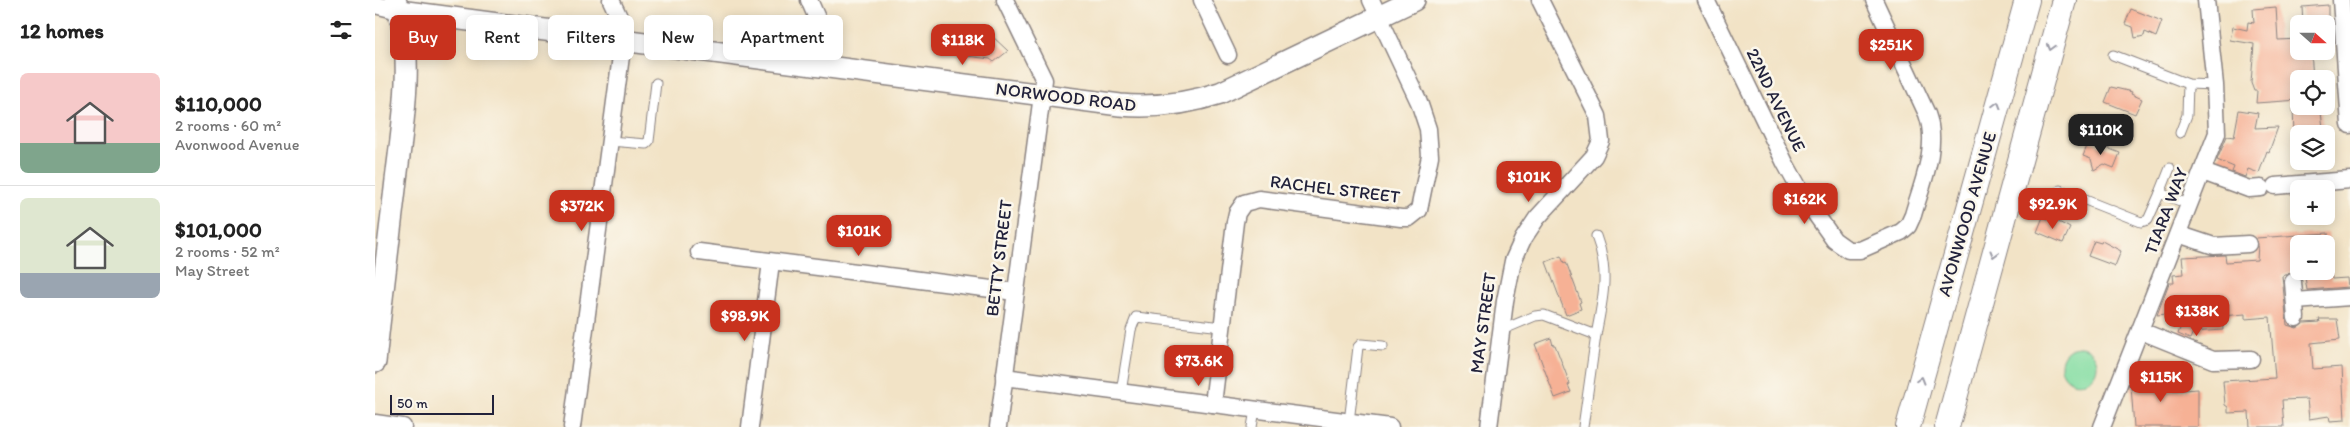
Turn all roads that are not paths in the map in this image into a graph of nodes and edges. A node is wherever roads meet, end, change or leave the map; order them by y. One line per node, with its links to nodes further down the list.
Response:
1 (611, 0): 16 (street)
2 (809, 0): 17 (street)
3 (1005, 0): 26 (street, BETTY STREET)
4 (1202, 0): 20 (street)
5 (1414, 0): 15 (street, NORWOOD ROAD)
6 (1539, 0): 47 (street, MAY STREET)
7 (1706, 0): 8 (street, 22ND AVENUE)
8 (1874, 0)
9 (2027, 0): 67 (main road, AVONWOOD AVENUE, one-way to 9)
10 (2064, 0): 68 (main road, AVONWOOD AVENUE, one-way to 68)
11 (2206, 0): 25 (street, TIARA WAY)
12 (2341, 0): 27 (street)
13 (399, 4): 14 (street); 18 (street, NORWOOD ROAD); 52 (street)
14 (375, 5)
15 (1375, 9): 26 (street, NORWOOD ROAD); 46 (street, RACHEL STREET)
16 (618, 15)
17 (816, 15)
18 (548, 29)
19 (634, 42): 26 (street, NORWOOD ROAD)
20 (1228, 55)
21 (2113, 55): 24 (lane)
22 (621, 60): 29 (street)
23 (656, 83): 29 (lane)
24 (2188, 84): 25 (lane); 28 (lane)
25 (2215, 85): 31 (street, TIARA WAY)
26 (1041, 94): 42 (street, BETTY STREET)
27 (2350, 125)
28 (2180, 133)
29 (610, 141): 60 (street)
30 (2170, 168): 34 (lane)
31 (2203, 172): 32 (street); 35 (street, TIARA WAY)
32 (2350, 180)
33 (2060, 190): 34 (lane)
34 (2160, 193): 35 (lane)
35 (2190, 205): 36 (street, TIARA WAY)
36 (2178, 234): 38 (street); 48 (street, TIARA WAY)
37 (1596, 236): 49 (lane)
38 (2248, 244)
39 (699, 252): 40 (street)
40 (771, 262): 42 (street); 61 (street)
41 (2293, 282): 44 (street)
42 (1015, 292): 53 (street, BETTY STREET)
43 (2350, 297): 44 (street)
44 (2295, 301): 45 (street)
45 (2296, 318)
46 (1222, 327): 54 (lane); 55 (street, RACHEL STREET)
47 (1502, 330): 49 (lane); 65 (street, MAY STREET)
48 (2141, 331): 51 (street); 69 (street, TIARA WAY)
49 (1596, 335): 66 (lane)
50 (1383, 346): 57 (lane)
51 (2251, 359)
52 (375, 362)
53 (1004, 377): 54 (street); 62 (street, BETTY STREET)
54 (1121, 392): 55 (street)
55 (1213, 404): 56 (street)
56 (1255, 410): 57 (street); 63 (lane)
57 (1349, 422): 64 (street)
58 (375, 423): 59 (street)
59 (403, 427)
60 (572, 427)
61 (750, 427)
62 (997, 427)
63 (1252, 427)
64 (1389, 427)
65 (1489, 427)
66 (1583, 427)
67 (1908, 427)
68 (1947, 427)
69 (2102, 427)

